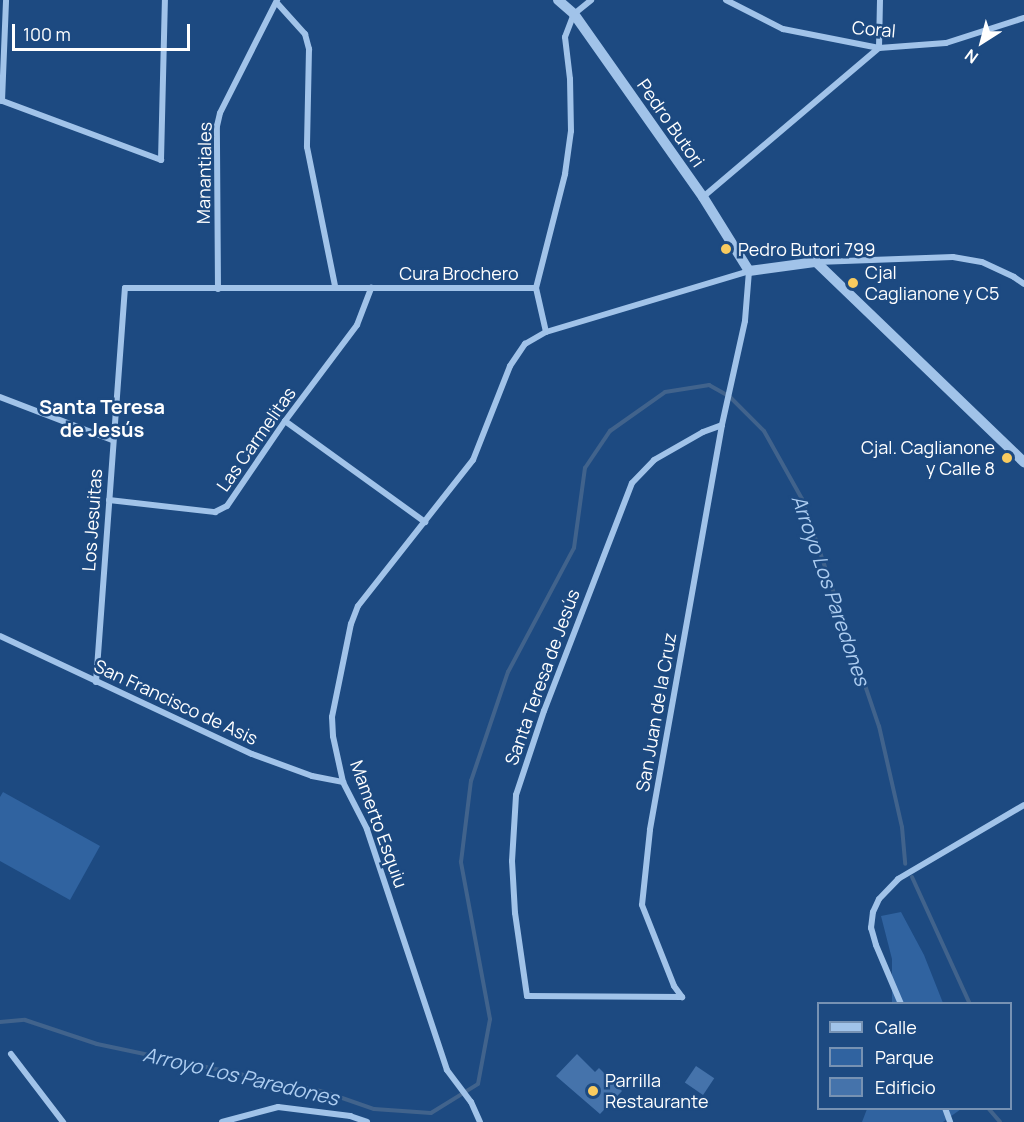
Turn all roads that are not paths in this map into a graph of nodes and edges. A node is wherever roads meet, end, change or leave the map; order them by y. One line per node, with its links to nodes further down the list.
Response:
1 (6, 0): 11 (street)
2 (165, 0): 11 (street)
3 (558, 0): 8 (street, Pedro Butori)
4 (591, 0): 8 (street)
5 (726, 0): 10 (street, Coral)
6 (880, 0): 10 (street)
7 (277, 1): 16 (street); 20 (street, Manantiales)
8 (574, 14): 12 (street, Pedro Butori); 19 (street)
9 (1024, 18): 10 (street, Coral)
10 (879, 48): 12 (street)
11 (1, 100)
12 (703, 197): 14 (street, Pedro Butori)
13 (816, 262): 14 (street); 15 (street); 26 (street)
14 (749, 271): 21 (street); 24 (street, San Juan de la Cruz)
15 (1024, 284)
16 (334, 286): 18 (street, Cura Brochero); 20 (street, Cura Brochero)
17 (126, 288): 20 (street, Cura Brochero); 25 (street, Los Jesuitas)
18 (370, 288): 19 (street, Cura Brochero); 23 (street, Las Carmelitas)
19 (536, 288): 21 (street, Cura Brochero)
20 (218, 289)
21 (546, 332): 28 (street, Mamerto Esquiu)
22 (0, 397): 25 (street)
23 (285, 421): 27 (street, Las Carmelitas); 28 (street)
24 (722, 425): 33 (street, San Juan de la Cruz); 33 (street, Santa Teresa de Jesús)
25 (112, 440): 27 (street, Los Jesuitas)
26 (1023, 459)
27 (109, 500): 30 (street, Los Jesuitas)
28 (425, 522): 31 (street, Mamerto Esquiu)
29 (0, 636): 30 (street, San Francisco de Asis)
30 (96, 682): 31 (street, San Francisco de Asis)
31 (344, 782): 39 (street, Mamerto Esquiu)
32 (1024, 805): 34 (street)
33 (682, 997)
34 (900, 1002)
35 (11, 1054): 36 (street)
36 (63, 1122)
37 (222, 1122): 38 (street)
38 (367, 1122)
39 (480, 1122)

